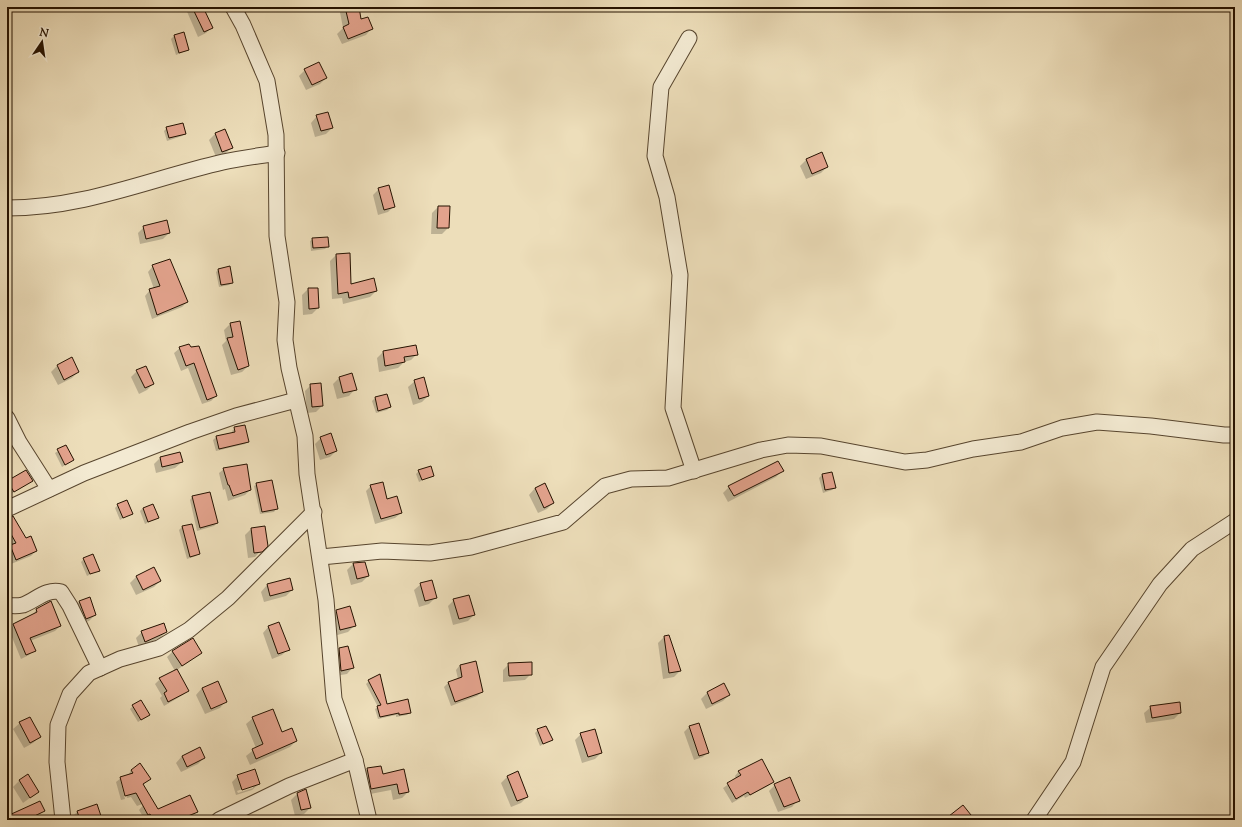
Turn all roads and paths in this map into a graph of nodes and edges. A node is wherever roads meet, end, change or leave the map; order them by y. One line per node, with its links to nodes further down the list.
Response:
1 (233, 7): 3 (street)
2 (689, 38): 8 (street)
3 (277, 153): 4 (street); 5 (street)
4 (7, 208)
5 (296, 400): 9 (street); 11 (street)
6 (7, 418): 9 (street)
7 (1235, 435): 8 (street)
8 (694, 471): 13 (street)
9 (49, 489): 10 (street)
10 (7, 509)
11 (314, 512): 13 (street); 15 (street)
12 (1235, 521): 20 (street)
13 (321, 557): 16 (street)
14 (7, 606): 15 (street)
15 (100, 668): 17 (street)
16 (354, 760): 18 (street); 19 (street)
17 (63, 820)
18 (219, 820)
19 (368, 820)
20 (1034, 820)

